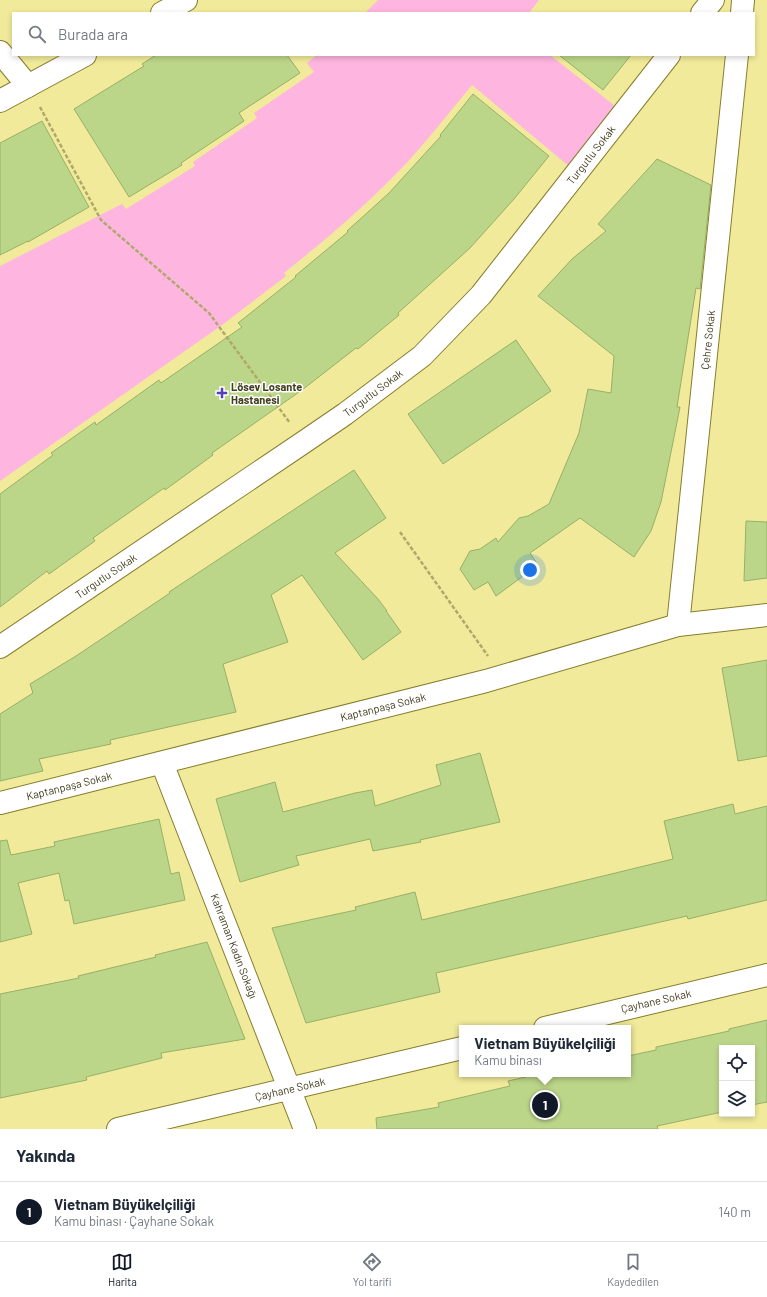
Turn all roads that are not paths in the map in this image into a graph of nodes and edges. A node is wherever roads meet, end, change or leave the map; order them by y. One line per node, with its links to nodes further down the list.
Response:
1 (186, 0): 4 (street)
2 (713, 0): 5 (street)
3 (743, 0): 6 (street)
4 (164, 12)
5 (703, 12)
6 (742, 12)
7 (0, 52): 11 (street)
8 (83, 56): 11 (street)
9 (668, 56): 15 (street, Turgutlu Sokak)
10 (737, 56): 14 (street, Çehre Sokak)
11 (28, 86): 12 (street)
12 (0, 101)
13 (767, 616): 14 (street, Kaptanpaşa Sokak)
14 (678, 625): 16 (street, Kaptanpaşa Sokak)
15 (0, 647)
16 (162, 763): 17 (street, Kaptanpaşa Sokak); 21 (street, Kahraman Kadın Sokağı)
17 (0, 803)
18 (767, 975): 19 (street, Çayhane Sokak)
19 (558, 1025)
20 (459, 1049): 21 (street, Çayhane Sokak)
21 (290, 1089): 22 (street, Çayhane Sokak); 23 (street, Kahraman Kadın Sokağı)
22 (118, 1129)
23 (305, 1129)

